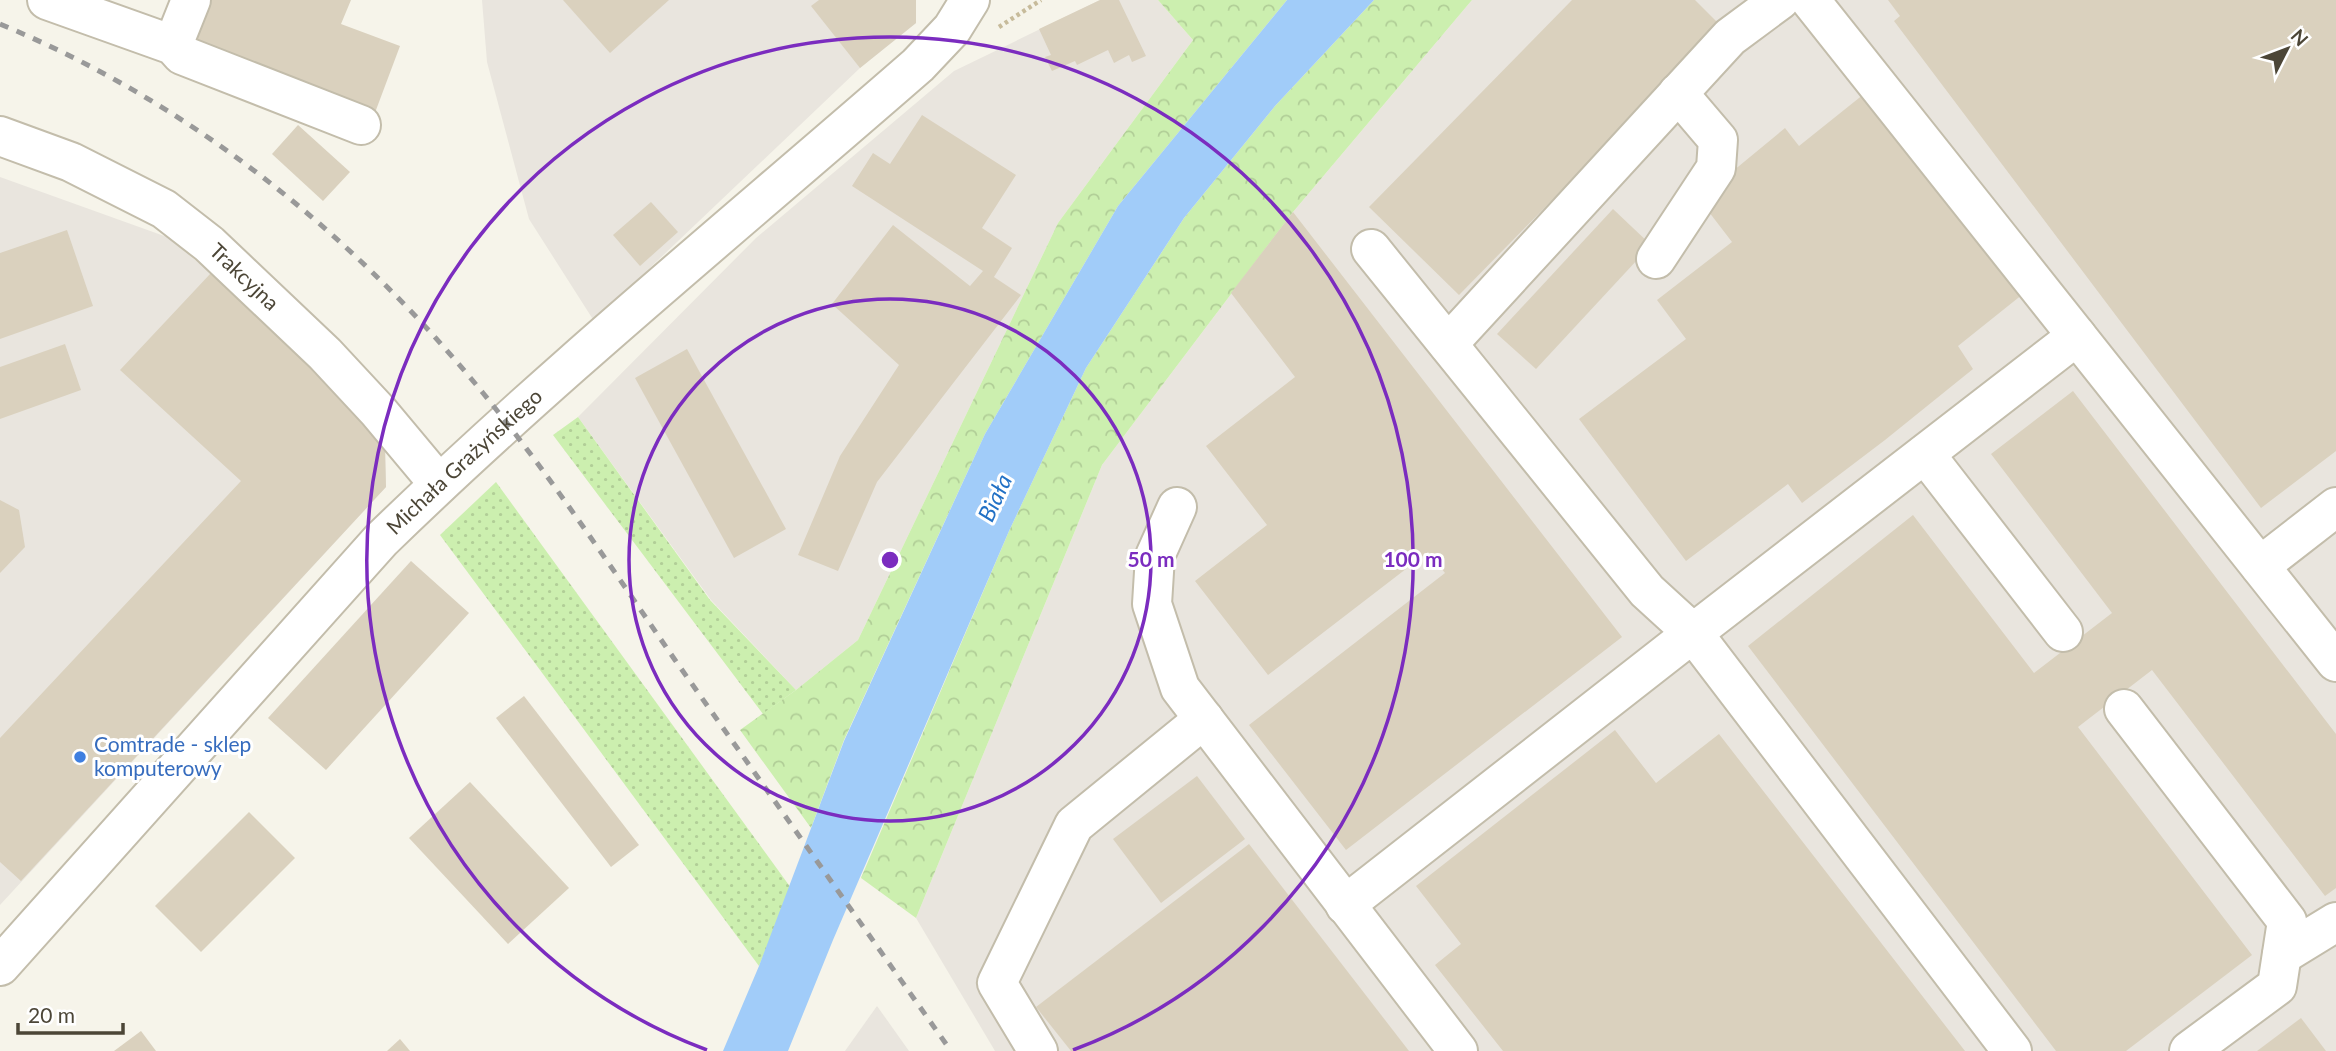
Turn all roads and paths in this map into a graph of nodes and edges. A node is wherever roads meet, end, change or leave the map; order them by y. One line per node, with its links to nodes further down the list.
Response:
1 (47, 0): 8 (street)
2 (191, 0): 8 (street)
3 (970, 0): 17 (street, Michała Grażyńskiego)
4 (1041, 0): 7 (path)
5 (1780, 0): 9 (street)
6 (1810, 0): 14 (street)
7 (995, 30)
8 (173, 45): 10 (street)
9 (1678, 93): 13 (street); 15 (street)
10 (361, 125)
11 (0, 136): 17 (street, Trakcyjna)
12 (1371, 249): 15 (street)
13 (1656, 259)
14 (2077, 336): 16 (street); 20 (street)
15 (1448, 344): 22 (street)
16 (1924, 453): 21 (street); 22 (street)
17 (439, 484): 29 (street, Michała Grażyńskiego)
18 (2336, 507): 20 (street)
19 (1177, 508): 25 (street)
20 (2260, 566): 23 (street)
21 (2063, 632)
22 (1693, 633): 26 (street); 32 (street)
23 (2336, 662)
24 (2124, 709): 28 (street)
25 (1204, 719): 26 (street); 30 (street)
26 (1345, 905): 31 (street)
27 (2336, 922): 28 (street)
28 (2282, 955): 33 (street)
29 (0, 966)
30 (1038, 1051)
31 (1458, 1051)
32 (2012, 1051)
33 (2189, 1051)

